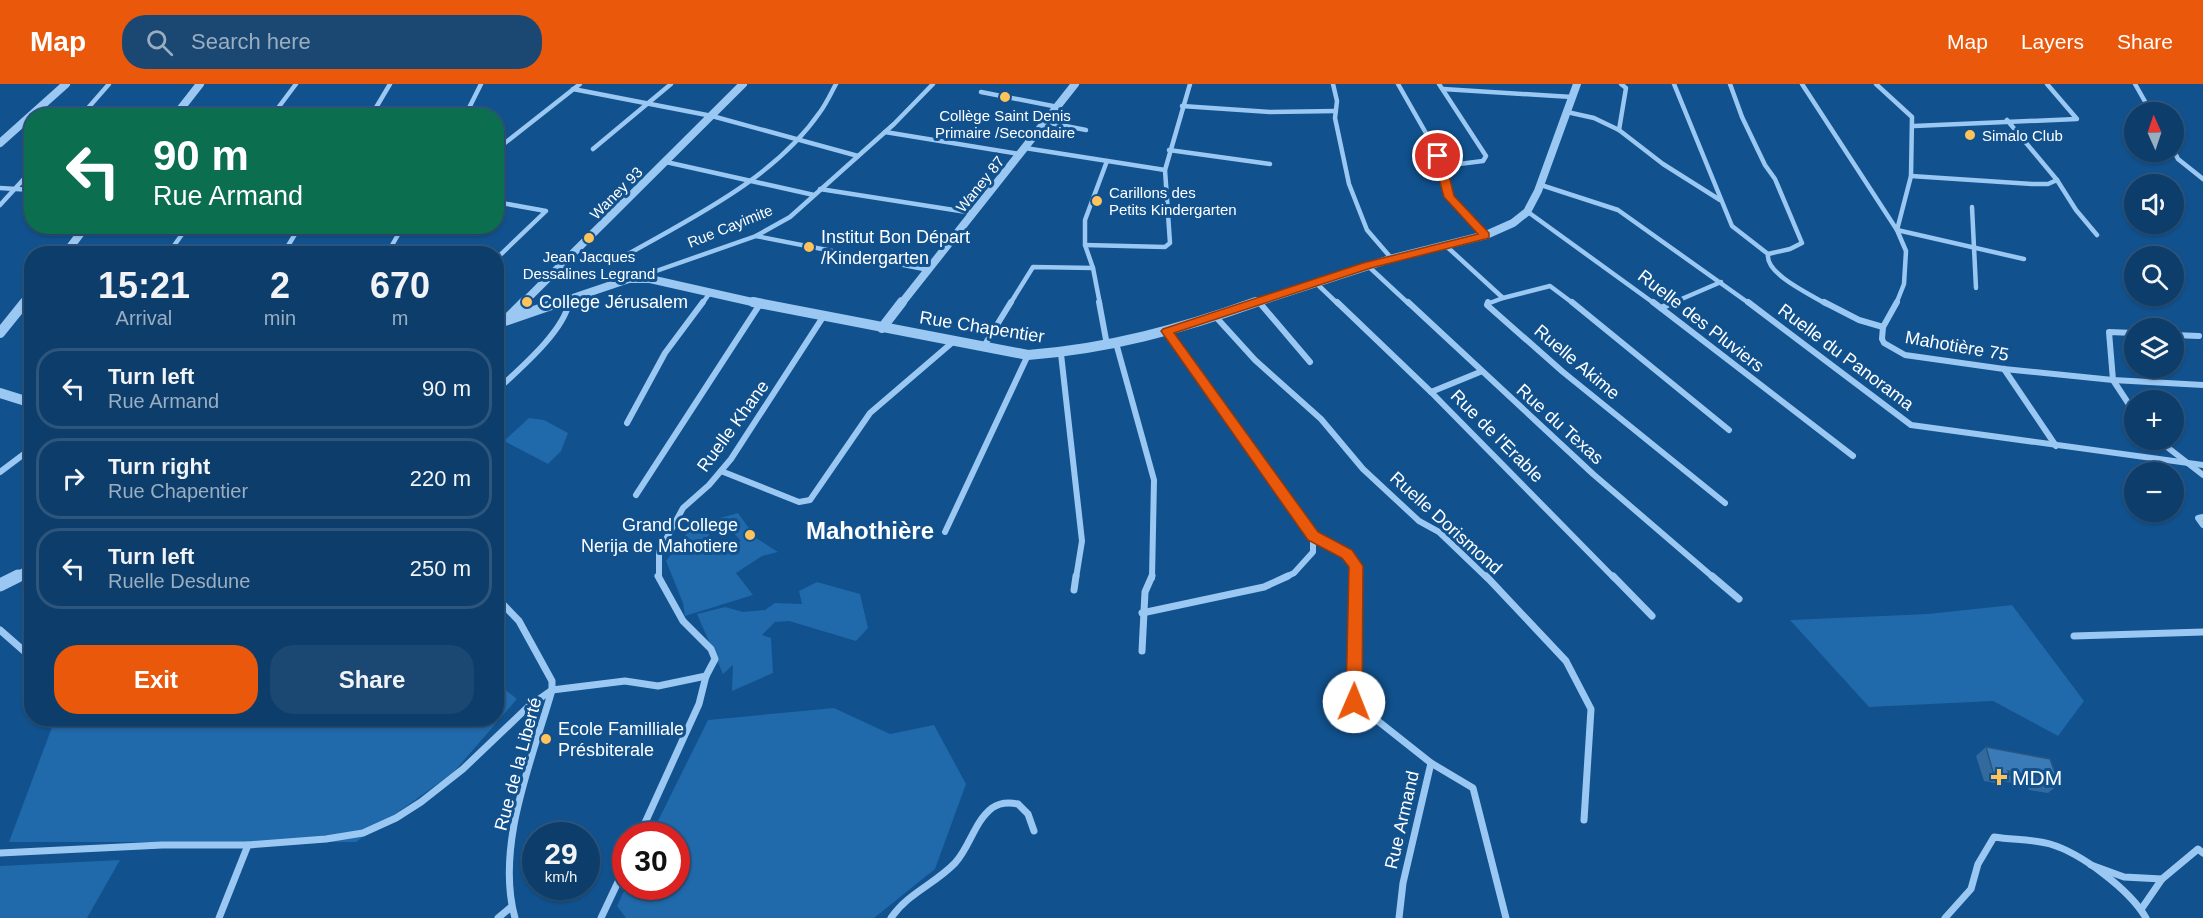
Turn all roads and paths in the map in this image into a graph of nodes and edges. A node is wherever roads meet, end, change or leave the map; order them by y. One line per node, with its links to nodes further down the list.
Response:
1 (66, 84): 33 (street)
2 (110, 84): 34 (street)
3 (200, 84): 35 (street)
4 (296, 84): 36 (street)
5 (390, 84): 37 (street)
6 (481, 84): 38 (street)
7 (580, 84): 25 (street)
8 (671, 84): 30 (street)
9 (743, 84): 41 (street, Waney 93)
10 (836, 84): 49 (street)
11 (933, 84): 48 (street, Rue Cayimite)
12 (1075, 84): 32 (street, Waney 87)
13 (1190, 84): 31 (street)
14 (1333, 84): 39 (street)
15 (1398, 84): 60 (street)
16 (1439, 84): 26 (street)
17 (1577, 84): 28 (street)
18 (1621, 84): 47 (street)
19 (1674, 84): 73 (street)
20 (1730, 84): 87 (street)
21 (1802, 84): 79 (street, Mahotière 75)
22 (1876, 84): 45 (street)
23 (2047, 84): 42 (street)
24 (2135, 84): 29 (street)
25 (573, 89): 30 (street); 51 (street)
26 (1443, 89): 28 (street); 60 (street)
27 (981, 92): 32 (street)
28 (1572, 97): 40 (street)
29 (2145, 102)
30 (646, 104): 41 (street); 52 (street)
31 (1182, 106): 39 (street); 53 (street)
32 (1058, 107): 44 (street, Waney 87)
33 (39, 108)
34 (88, 108)
35 (181, 108)
36 (278, 108)
37 (376, 108)
38 (469, 108)
39 (1336, 111): 89 (street)
40 (1567, 112): 47 (street); 67 (street)
41 (712, 117): 49 (street); 57 (street, Waney 93)
42 (2007, 120): 45 (street); 66 (street)
43 (24, 122): 50 (street)
44 (1045, 122): 46 (street); 54 (street, Waney 87)
45 (1914, 126): 62 (street)
46 (1086, 130)
47 (1619, 130): 73 (street)
48 (885, 132): 54 (street); 55 (street, Rue Cayimite)
49 (797, 139): 55 (street); 64 (street)
50 (0, 143)
51 (504, 144)
52 (593, 149)
53 (1169, 150): 59 (street); 61 (street)
54 (1023, 151): 56 (street); 78 (street, Waney 87)
55 (858, 156): 70 (street, Rue Cayimite)
56 (1107, 161): 61 (street); 83 (street)
57 (666, 162): 64 (street); 107 (street, Waney 93)
58 (2182, 162): 65 (street)
59 (1270, 164)
60 (1443, 166): 82 (street)
61 (1165, 170): 83 (street)
62 (1911, 176): 66 (street); 79 (street)
63 (24, 179): 69 (street)
64 (751, 179): 72 (street); 88 (street)
65 (2203, 179)
66 (2057, 180): 80 (street)
67 (1541, 185): 77 (street); 96 (street, Ruelle du Panorama)
68 (0, 188): 69 (street)
69 (15, 189): 71 (street); 75 (street)
70 (820, 189): 72 (street, Rue Cayimite); 78 (street)
71 (24, 190)
72 (814, 195): 81 (street, Rue Cayimite)
73 (1720, 200): 87 (street)
74 (504, 203): 86 (street)
75 (0, 205)
76 (1972, 207): 85 (street)
77 (1528, 212): 82 (street, Rue Chapentier); 104 (street, Ruelle des Pluviers)
78 (973, 213): 93 (street, Waney 87)
79 (1897, 230): 85 (street); 108 (street, Mahotière 75)
80 (2097, 235)
81 (756, 236): 93 (street); 94 (street, Rue Cayimite)
82 (1485, 236): 84 (street, Rue Chapentier)
83 (1085, 245): 92 (street)
84 (1444, 245): 89 (street, Rue Chapentier); 99 (street)
85 (1973, 248): 90 (street); 97 (street)
86 (504, 251)
87 (1768, 254): 108 (street)
88 (623, 257)
89 (1392, 259): 91 (street, Rue Chapentier)
90 (2024, 259)
91 (1367, 266): 95 (street, Rue Chapentier); 122 (street, Rue du Texas)
92 (1093, 268): 116 (street); 117 (street)
93 (929, 270): 109 (street, Waney 87)
94 (636, 278): 98 (street, Rue Chapentier); 100 (street, Rue Cayimite)
95 (1315, 282): 101 (street, Rue Chapentier); 126 (street, Rue de l'Erable)
96 (1721, 282): 104 (street); 132 (street, Ruelle du Panorama)
97 (1976, 288)
98 (709, 294): 103 (street, Rue Chapentier); 130 (street)
99 (1503, 298): 131 (street); 142 (street, Ruelle Akime)
100 (568, 300): 107 (street, Rue Cayimite); 124 (street)
101 (1259, 302): 105 (street, Rue Chapentier); 120 (street)
102 (24, 304): 111 (street)
103 (760, 304): 106 (street, Rue Chapentier); 141 (street)
104 (1661, 308): 135 (street, Ruelle des Pluviers)
105 (1215, 316): 110 (street, Rue Chapentier); 162 (street, Ruelle Dorismond)
106 (823, 317): 109 (street, Rue Chapentier); 138 (street, Ruelle Khane)
107 (506, 320)
108 (1883, 327): 121 (street, Mahotière 75)
109 (882, 328): 115 (street, Rue Chapentier)
110 (1167, 331): 116 (street, Rue Chapentier); 146 (street, Rue Armand)
111 (0, 333)
112 (2124, 333): 123 (street)
113 (2184, 335): 114 (street)
114 (2199, 336)
115 (955, 340): 117 (street, Rue Chapentier); 138 (street)
116 (1112, 345): 118 (street, Rue Chapentier); 152 (street)
117 (984, 346): 119 (street, Rue Chapentier)
118 (1061, 354): 119 (street, Rue Chapentier); 149 (street)
119 (1028, 355): 145 (street)
120 (1310, 362)
121 (2004, 369): 123 (street, Mahotière 75); 132 (street)
122 (1480, 372): 126 (street); 150 (street, Rue du Texas)
123 (2113, 380): 125 (street, Mahotière 75); 128 (street)
124 (504, 383)
125 (2203, 385)
126 (1431, 392): 153 (street, Rue de l'Erable)
127 (0, 393): 129 (street)
128 (2124, 397)
129 (24, 400)
130 (627, 423)
131 (1729, 430)
132 (2056, 446): 136 (street, Ruelle du Panorama)
133 (2169, 450): 136 (street)
134 (24, 454): 139 (street)
135 (1853, 456)
136 (2185, 463): 137 (street, Ruelle du Panorama); 140 (street)
137 (2203, 465)
138 (721, 471): 159 (street, Ruelle Khane)
139 (0, 472)
140 (2203, 476)
141 (636, 495)
142 (1725, 503)
143 (2203, 517): 144 (street)
144 (2203, 525)
145 (945, 532)
146 (1313, 536): 152 (street); 161 (street, Rue Armand)
147 (24, 573): 148 (street)
148 (0, 585)
149 (1074, 590)
150 (1739, 599)
151 (504, 605): 160 (street, Rue de la Liberté)
152 (1142, 612): 158 (street)
153 (1652, 616)
154 (0, 630): 157 (street)
155 (2203, 632): 156 (street)
156 (2074, 636)
157 (24, 651)
158 (1142, 651)
159 (706, 676): 160 (street); 163 (street, Ruelle Khane)
160 (552, 690): 165 (street); 171 (street, Rue de la Liberté)
161 (1431, 763): 178 (street, Rue Armand); 179 (street)
162 (1584, 820)
163 (645, 822)
164 (1034, 831): 177 (street)
165 (248, 844): 167 (street); 173 (street)
166 (2201, 849): 169 (street)
167 (0, 853)
168 (2078, 859): 169 (street); 172 (street); 180 (street)
169 (2162, 879): 172 (street)
170 (612, 895): 176 (street)
171 (510, 908): 174 (street); 175 (street, Rue de la Liberté)
172 (2142, 908): 181 (street)
173 (219, 918)
174 (498, 918)
175 (515, 918)
176 (601, 918)
177 (891, 918)
178 (1399, 918)
179 (1506, 918)
180 (1945, 918)
181 (2146, 918)

